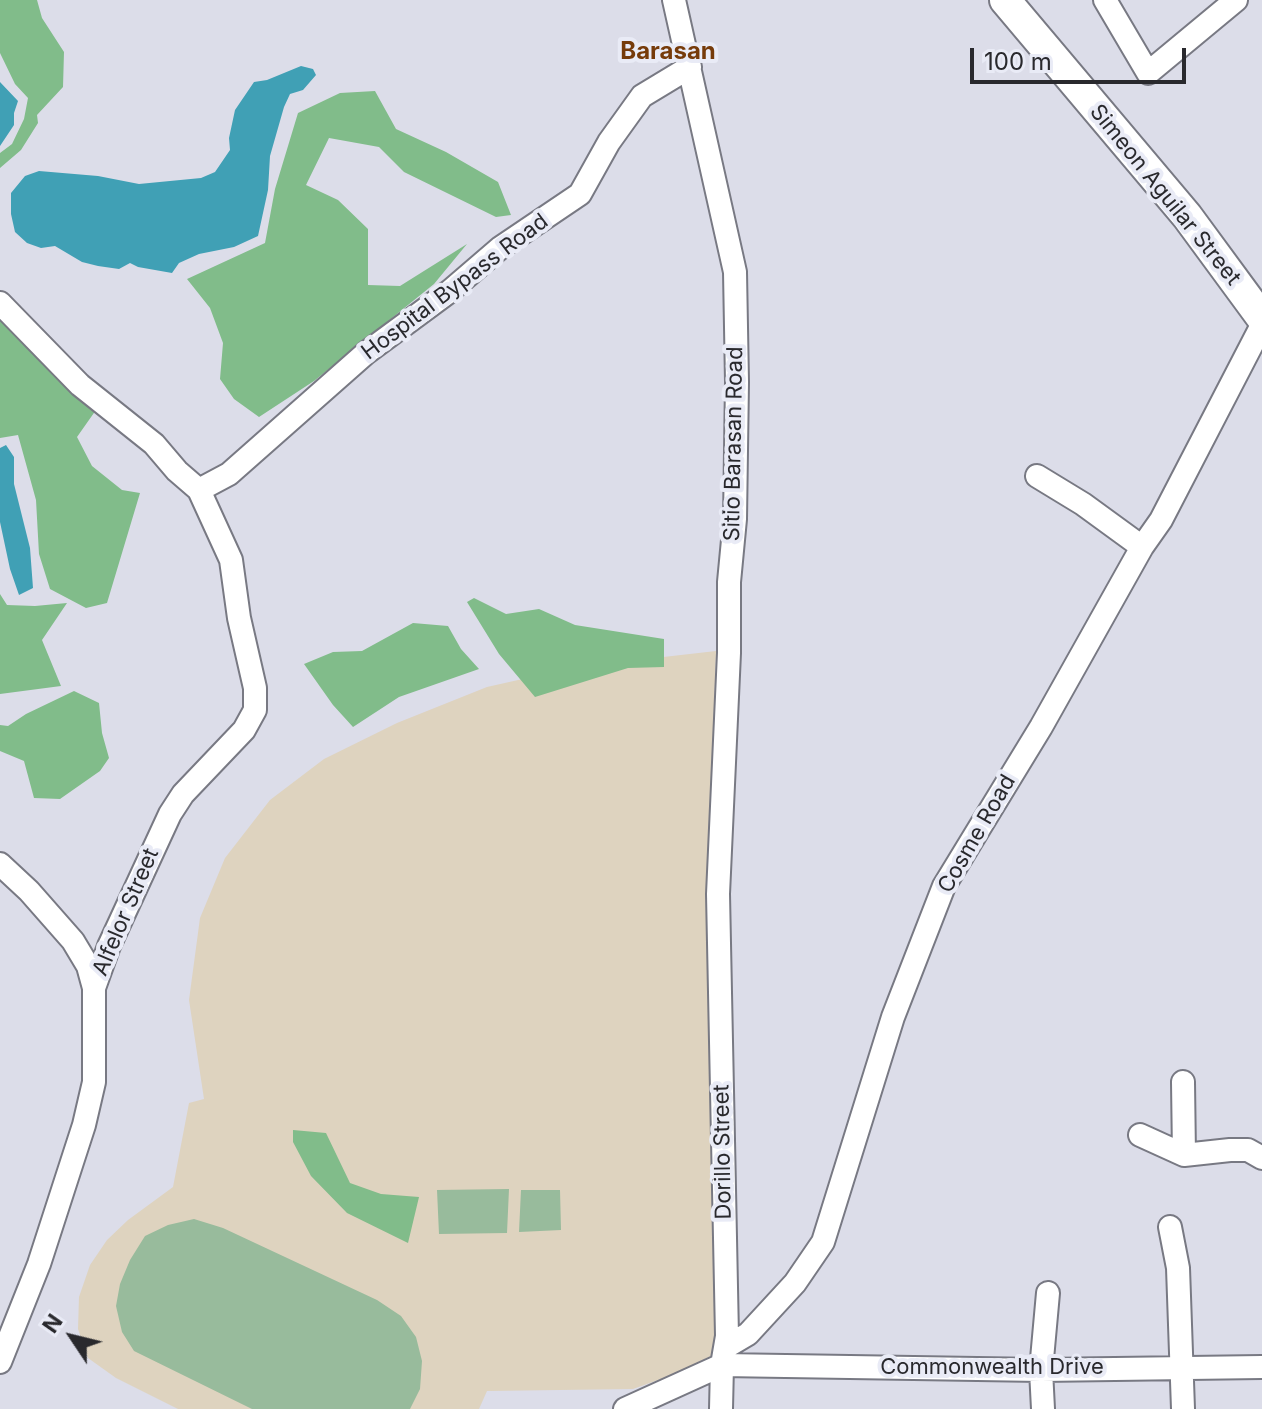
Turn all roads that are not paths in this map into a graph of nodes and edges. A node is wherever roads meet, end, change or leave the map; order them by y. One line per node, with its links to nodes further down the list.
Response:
1 (674, 0): 5 (street, Sitio Barasan Road)
2 (1005, 0): 7 (highway, Simeon Aguilar Street)
3 (1105, 0): 4 (street)
4 (1236, 0)
5 (690, 67): 10 (street, Hospital Bypass Road); 13 (street, Sitio Barasan Road)
6 (0, 303): 10 (street)
7 (1262, 318)
8 (1262, 325): 11 (street, Cosme Road)
9 (1037, 476): 11 (street)
10 (199, 490): 14 (street, Alfelor Street)
11 (1142, 547): 21 (street, Cosme Road)
12 (1, 868): 14 (street)
13 (718, 894): 21 (street, Dorillo Street)
14 (94, 988): 22 (street, Alfelor Street)
15 (1183, 1082): 17 (street)
16 (1140, 1135): 17 (street)
17 (1184, 1155): 18 (street)
18 (1262, 1158)
19 (1170, 1227): 23 (street)
20 (1048, 1293): 25 (street)
21 (724, 1356): 25 (street, Commonwealth Drive); 26 (street); 27 (street, Dorillo Street)
22 (0, 1362)
23 (1182, 1366): 24 (street, Commonwealth Drive); 25 (street, Commonwealth Drive); 29 (street)
24 (1262, 1367)
25 (1041, 1370): 28 (street)
26 (625, 1409)
27 (721, 1409)
28 (1043, 1409)
29 (1183, 1409)

